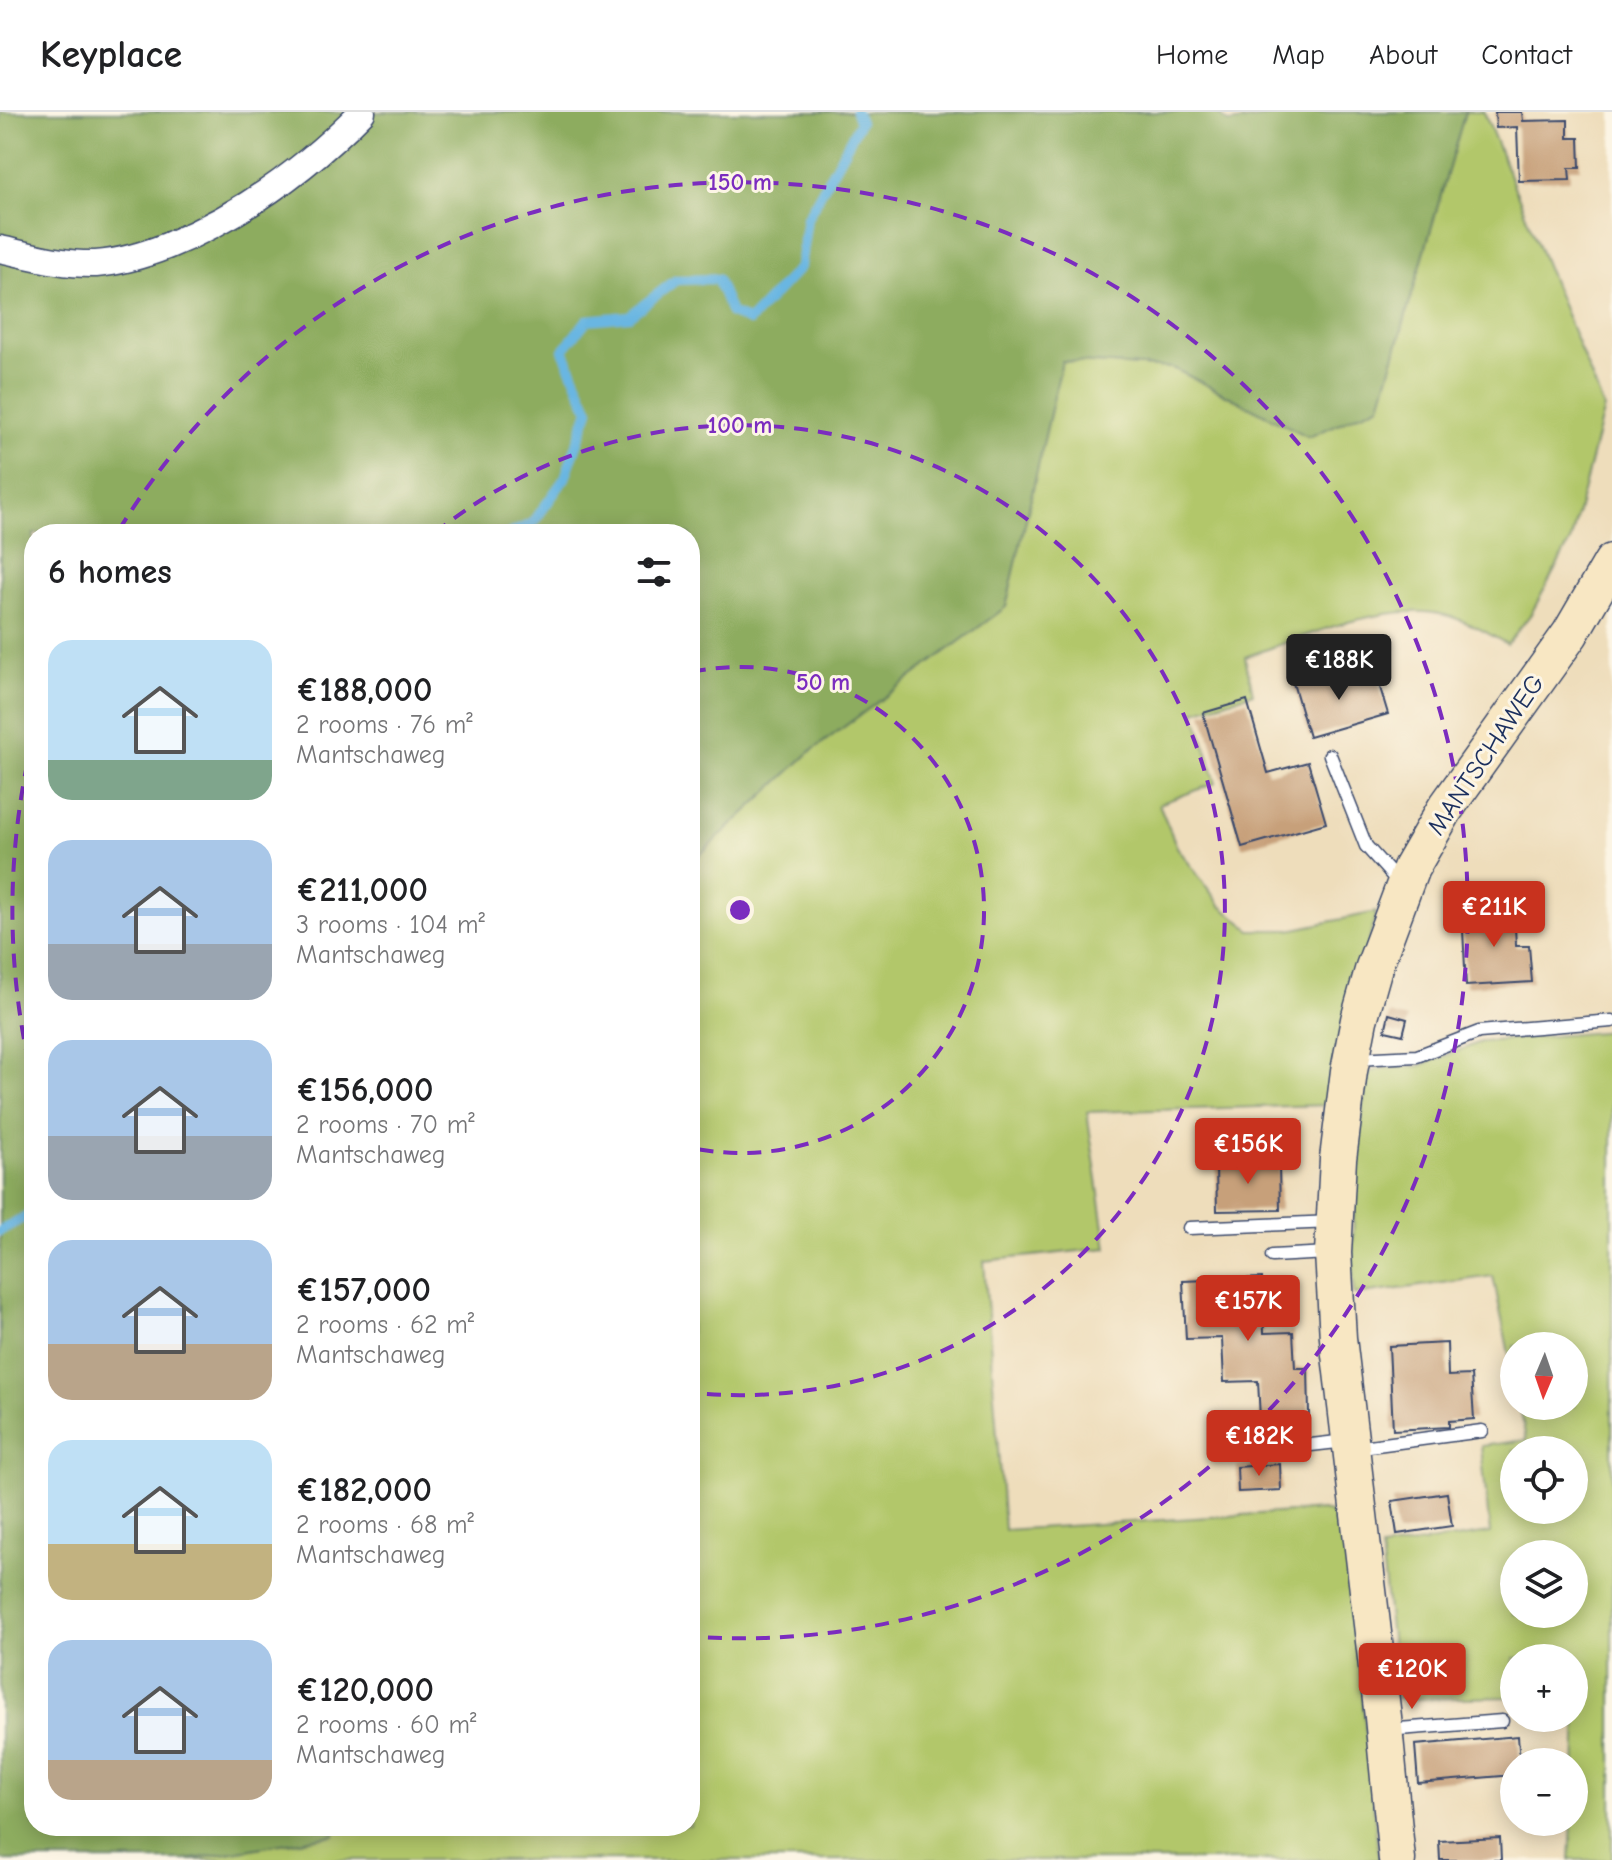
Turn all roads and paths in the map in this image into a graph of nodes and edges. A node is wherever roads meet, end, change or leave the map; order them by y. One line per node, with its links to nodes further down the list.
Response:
1 (362, 112): 2 (street)
2 (0, 249)
3 (1612, 562): 5 (street, MANTSCHAWEG)
4 (1330, 755): 5 (lane)
5 (1403, 887): 7 (street, MANTSCHAWEG)
6 (1612, 1021): 7 (lane)
7 (1352, 1059): 9 (street, MANTSCHAWEG)
8 (1189, 1228): 9 (lane)
9 (1334, 1238): 10 (lane); 12 (street, MANTSCHAWEG)
10 (1272, 1256)
11 (1482, 1431): 12 (lane)
12 (1350, 1444): 13 (lane); 15 (street, MANTSCHAWEG)
13 (1250, 1452)
14 (1500, 1721): 15 (lane)
15 (1384, 1730): 16 (street, MANTSCHAWEG)
16 (1397, 1860)

